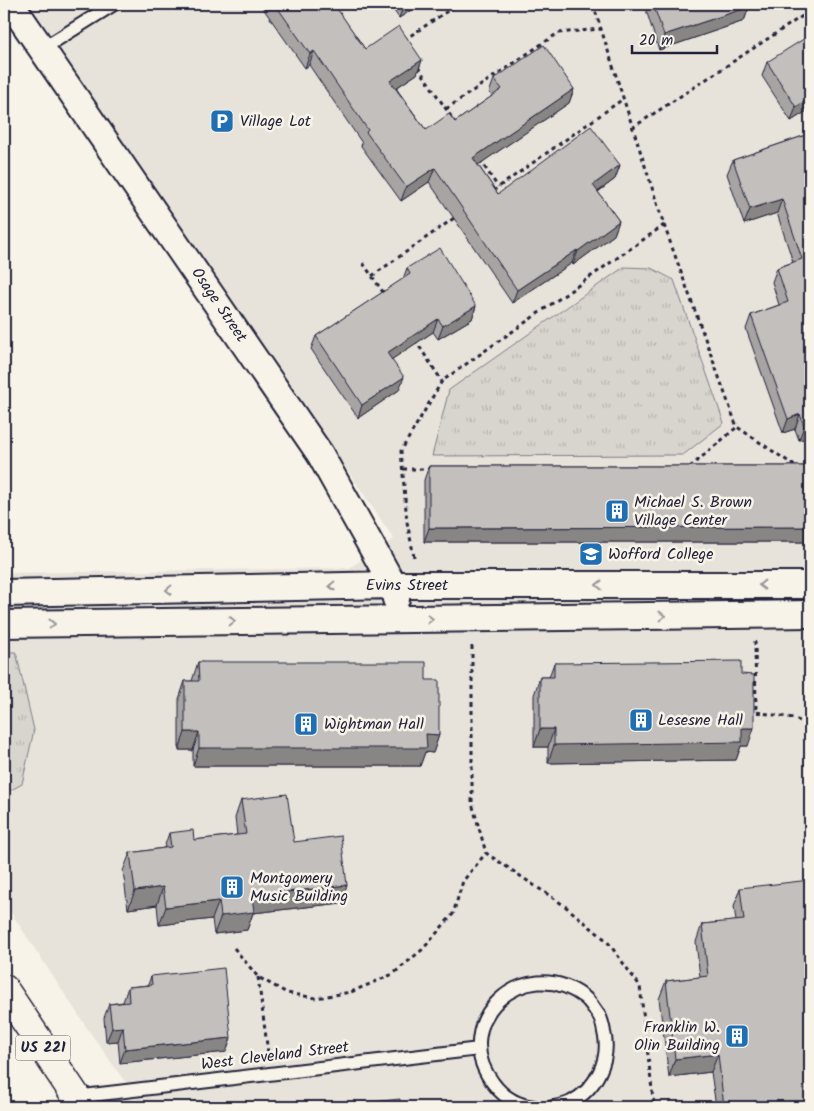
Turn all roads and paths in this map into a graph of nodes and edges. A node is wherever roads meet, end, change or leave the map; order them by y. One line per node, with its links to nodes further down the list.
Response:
1 (11, 4): 8 (street, Osage Street)
2 (114, 4): 8 (lane)
3 (458, 4): 7 (path)
4 (592, 4): 6 (path)
5 (810, 11): 13 (path)
6 (601, 29): 10 (path); 11 (path)
7 (401, 42)
8 (42, 49): 33 (street, Osage Street)
9 (416, 64): 11 (path)
10 (623, 99): 13 (path); 15 (path)
11 (446, 108): 12 (path)
12 (456, 124)
13 (632, 128): 18 (path)
14 (477, 156): 15 (path)
15 (498, 187): 16 (path)
16 (490, 192)
17 (458, 215): 20 (path)
18 (664, 225): 23 (path); 24 (path)
19 (363, 263): 20 (path)
20 (372, 276): 21 (path)
21 (388, 300)
22 (410, 332): 23 (path)
23 (442, 380): 31 (path)
24 (737, 427): 26 (path); 29 (path)
25 (786, 466): 26 (path)
26 (795, 466): 27 (path)
27 (803, 466)
28 (680, 467): 29 (path)
29 (690, 467): 30 (path)
30 (700, 467)
31 (403, 469): 32 (path); 34 (path)
32 (432, 469)
33 (393, 585): 34 (street, Evins Street); 36 (street, Evins Street, one-way to 36); 38 (street, Osage Street)
34 (419, 585): 35 (street, Evins Street, one-way to 34)
35 (810, 585)
36 (4, 593)
37 (810, 614): 38 (street, Evins Street, one-way to 37)
38 (399, 619): 39 (street, Evins Street, one-way to 38)
39 (4, 624)
40 (755, 638): 42 (path)
41 (472, 645): 43 (path)
42 (810, 726)
43 (486, 853): 45 (path); 53 (path)
44 (234, 948): 45 (path)
45 (258, 976): 49 (path)
46 (4, 989): 47 (main road, US 221)
47 (13, 1018): 50 (main road, US 221)
48 (478, 1048): 49 (lane, West Cleveland Street); 51 (lane); 52 (lane)
49 (270, 1073): 50 (lane, West Cleveland Street)
50 (79, 1102)
51 (534, 1107)
52 (553, 1107)
53 (654, 1107)

